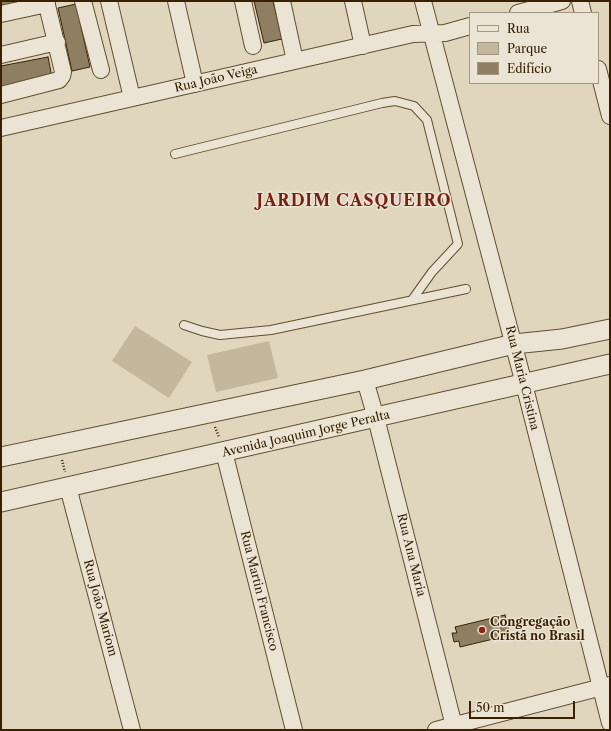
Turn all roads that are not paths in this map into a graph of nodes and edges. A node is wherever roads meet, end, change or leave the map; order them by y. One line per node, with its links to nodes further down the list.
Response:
1 (83, 1): 21 (street)
2 (109, 1): 25 (street)
3 (176, 1): 23 (street)
4 (243, 1): 17 (street)
5 (282, 1): 20 (street)
6 (353, 1): 18 (street)
7 (423, 1): 15 (street, Rua Maria Cristina)
8 (562, 1): 11 (street)
9 (580, 1): 12 (street)
10 (46, 2): 13 (street); 16 (street)
11 (522, 12)
12 (583, 12)
13 (1, 14)
14 (469, 26): 15 (street, Rua João Veiga)
15 (432, 34): 18 (street, Rua João Veiga); 33 (street, Rua Maria Cristina)
16 (57, 42): 19 (street); 24 (street)
17 (252, 46)
18 (363, 46): 20 (street, Rua João Veiga)
19 (1, 55)
20 (295, 61): 23 (street, Rua João Veiga)
21 (101, 70)
22 (599, 74): 26 (street)
23 (195, 84): 25 (street, Rua João Veiga)
24 (1, 95)
25 (132, 98): 27 (street, Rua João Veiga)
26 (610, 116)
27 (1, 128)
28 (175, 154): 30 (lane)
29 (466, 288): 30 (lane)
30 (412, 300): 31 (lane)
31 (184, 326)
32 (610, 329): 33 (street)
33 (514, 344): 35 (street); 36 (street, Rua Maria Cristina)
34 (610, 364): 36 (street, Avenida Joaquim Jorge Peralta)
35 (365, 380): 37 (street, Rua Ana Maria); 39 (street)
36 (524, 384): 37 (street, Avenida Joaquim Jorge Peralta); 42 (street, Rua Maria Cristina)
37 (376, 418): 38 (street, Avenida Joaquim Jorge Peralta); 44 (street, Rua Ana Maria)
38 (224, 452): 40 (street, Avenida Joaquim Jorge Peralta); 46 (street, Rua Martin Francisco)
39 (1, 457)
40 (68, 487): 41 (street, Avenida Joaquim Jorge Peralta); 45 (street, Rua João Mariom)
41 (1, 502)
42 (605, 686): 43 (street, Rua Maria Cristina); 44 (street)
43 (610, 723)
44 (455, 728): 47 (street)
45 (132, 730)
46 (294, 730)
47 (436, 730)

